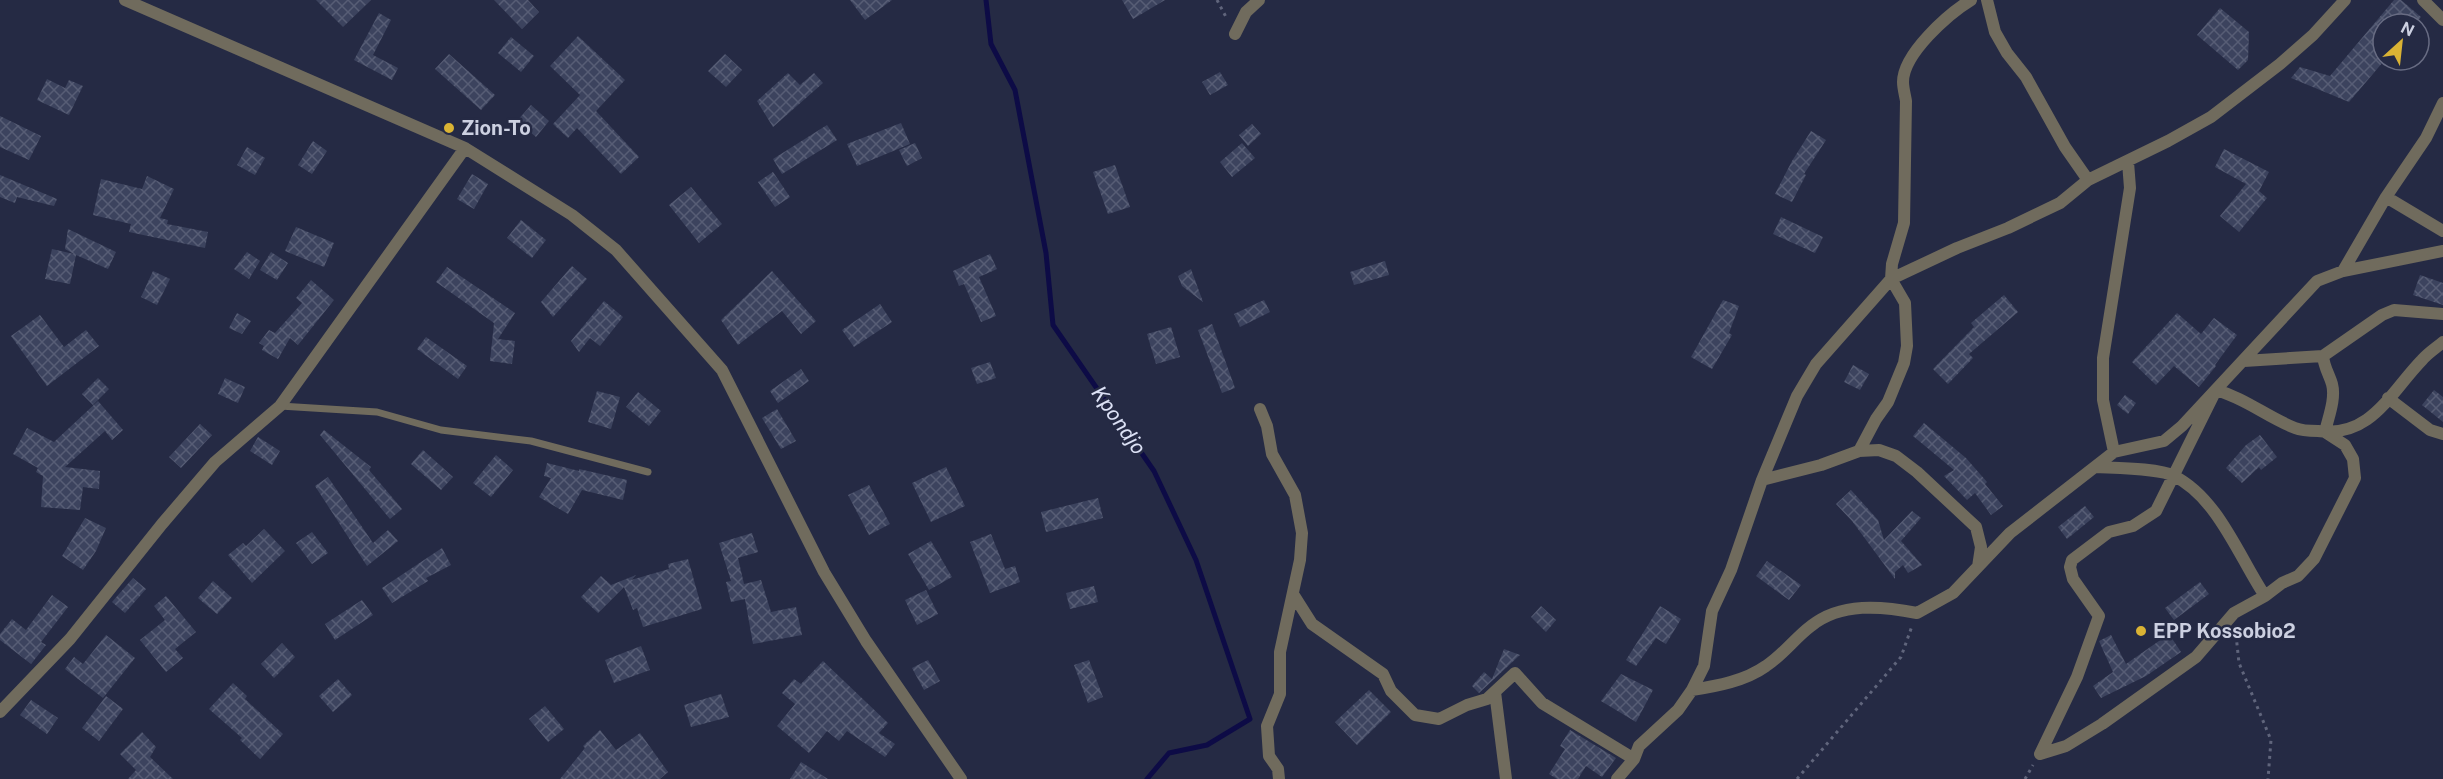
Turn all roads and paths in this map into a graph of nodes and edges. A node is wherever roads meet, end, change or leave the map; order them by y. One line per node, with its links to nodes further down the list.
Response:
1 (124, 0): 10 (street)
2 (1259, 0): 8 (street)
3 (1971, 0): 17 (street)
4 (1987, 0): 12 (street)
5 (2345, 0): 11 (street)
6 (2424, 0): 7 (street)
7 (2443, 20)
8 (1235, 34)
9 (2443, 103): 13 (street)
10 (465, 148): 24 (street); 43 (street)
11 (2128, 162): 12 (street); 29 (street)
12 (2088, 180): 17 (street)
13 (2385, 197): 14 (street); 16 (street)
14 (2443, 231)
15 (2443, 251): 16 (street)
16 (2343, 271): 21 (street)
17 (1892, 279): 28 (street); 33 (street)
18 (2443, 314): 20 (street)
19 (2443, 342): 23 (street)
20 (2323, 356): 21 (street); 26 (street)
21 (2244, 361): 22 (street)
22 (2216, 390): 26 (street); 29 (street); 32 (street)
23 (2388, 398): 26 (street); 27 (street)
24 (280, 406): 31 (lane); 41 (street)
25 (1260, 409): 35 (street)
26 (2325, 432): 36 (street)
27 (2443, 434)
28 (1859, 451): 33 (street); 34 (street)
29 (2114, 452): 30 (street)
30 (2096, 467): 32 (street); 34 (street)
31 (648, 472)
32 (2173, 475): 36 (street); 37 (street)
33 (1762, 480): 39 (street)
34 (1978, 567): 38 (street)
35 (1293, 594): 40 (street); 44 (street)
36 (2265, 596): 37 (street)
37 (2234, 613): 48 (path)
38 (1917, 614): 39 (street); 47 (path)
39 (1692, 690): 42 (street)
40 (1495, 692): 42 (street); 45 (street)
41 (0, 712)
42 (1634, 759): 46 (street)
43 (961, 779)
44 (1279, 779)
45 (1506, 779)
46 (1617, 779)
47 (1797, 779)
48 (2268, 779)

